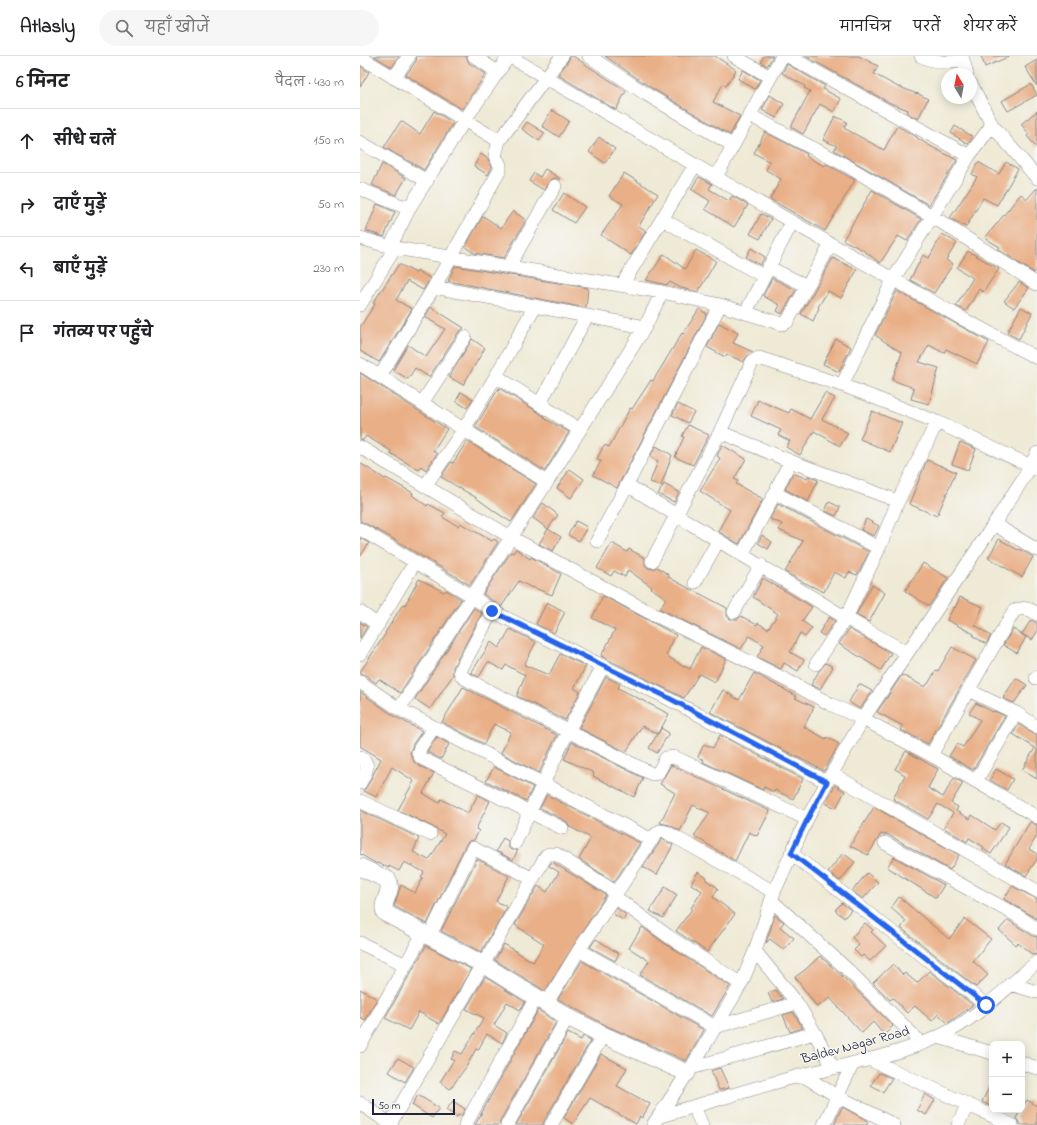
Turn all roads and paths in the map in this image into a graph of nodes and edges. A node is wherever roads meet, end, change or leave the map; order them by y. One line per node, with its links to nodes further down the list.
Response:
1 (409, 56): 15 (street)
2 (474, 56): 13 (street)
3 (509, 56): 13 (street); 16 (street)
4 (562, 56): 16 (street)
5 (589, 56): 23 (street)
6 (734, 56): 14 (street)
7 (782, 56): 14 (street)
8 (788, 56): 24 (street)
9 (921, 56): 11 (street)
10 (360, 57): 15 (street)
11 (963, 58): 12 (street)
12 (966, 68)
13 (497, 72): 19 (street)
14 (770, 77): 18 (street)
15 (394, 78): 19 (street)
16 (547, 78): 21 (street); 25 (street)
17 (977, 96): 20 (street)
18 (749, 115): 23 (street); 32 (street)
19 (464, 121): 21 (street); 28 (street)
20 (992, 125): 24 (street); 27 (street)
21 (499, 141): 38 (street)
22 (360, 142): 28 (street)
23 (732, 145): 26 (street)
24 (969, 156): 32 (street)
25 (695, 165): 26 (street); 33 (street)
26 (716, 177): 34 (street)
27 (1037, 178)
28 (427, 181): 31 (street)
29 (555, 186): 39 (street)
30 (360, 189): 31 (street)
31 (411, 205): 37 (street)
32 (932, 216): 41 (street); 42 (street)
33 (662, 219): 40 (street); 43 (street)
34 (792, 222): 36 (street); 40 (street)
35 (360, 238): 37 (street)
36 (831, 244): 41 (street); 44 (street)
37 (392, 247): 38 (street); 47 (street)
38 (452, 256): 39 (street); 45 (street)
39 (509, 266): 43 (street)
40 (765, 272): 44 (street); 50 (street)
41 (893, 280): 54 (street); 58 (street)
42 (1037, 284)
43 (622, 285): 46 (street)
44 (807, 286): 50 (street)
45 (434, 287): 49 (street); 56 (street)
46 (662, 292): 48 (street); 52 (street)
47 (360, 305)
48 (720, 305): 50 (street); 70 (street)
49 (535, 306): 51 (street); 57 (street)
50 (746, 312)
51 (587, 316): 52 (street); 60 (street)
52 (645, 327): 63 (street)
53 (465, 337): 59 (street)
54 (1037, 358)
55 (360, 364): 56 (street)
56 (380, 376): 59 (street)
57 (496, 376): 60 (street); 62 (street)
58 (842, 385): 61 (street); 64 (street)
59 (422, 403): 62 (street)
60 (540, 403): 63 (street)
61 (937, 422): 68 (street); 73 (street)
62 (464, 429): 69 (street); 71 (street)
63 (580, 430): 69 (street)
64 (720, 432): 67 (street); 74 (street)
65 (360, 447): 71 (street)
66 (1037, 453): 68 (street)
67 (790, 461): 72 (street); 73 (street)
68 (1034, 467): 75 (street)
69 (547, 482): 77 (street)
70 (627, 485): 74 (street); 78 (street)
71 (425, 486): 77 (street)
72 (775, 493): 80 (street); 82 (street)
73 (898, 501): 80 (street)
74 (676, 516): 79 (street); 83 (street)
75 (994, 524): 81 (street); 95 (street)
76 (360, 529): 84 (street)
77 (512, 538): 87 (street); 102 (street)
78 (597, 541)
79 (718, 541): 82 (street); 86 (street)
80 (879, 548): 92 (street)
81 (1037, 550)
82 (742, 555): 85 (street)
83 (652, 561)
84 (416, 562): 87 (street); 93 (street)
85 (760, 565): 90 (street); 92 (street)
86 (695, 582)
87 (472, 596): 88 (street); 100 (street)
88 (492, 611): 97 (street); 105 (street)
89 (360, 612): 93 (street)
90 (734, 612)
91 (1037, 614): 99 (street)
92 (846, 618): 95 (street); 96 (street)
93 (378, 624): 94 (street)
94 (360, 652)
95 (906, 653): 102 (street)
96 (816, 664)
97 (603, 666): 105 (street); 108 (street)
98 (360, 682): 100 (street)
99 (968, 690): 101 (street); 106 (street)
100 (399, 709): 104 (street)
101 (1016, 713): 103 (street); 109 (street)
102 (863, 720): 106 (street); 108 (street)
103 (1037, 726)
104 (434, 727): 111 (street); 113 (street)
105 (568, 731): 111 (street); 115 (street)
106 (930, 755): 109 (street)
107 (360, 757): 110 (street)
108 (830, 778): 115 (street); 124 (street)
109 (976, 781): 114 (street)
110 (360, 783)
111 (543, 783): 113 (street); 118 (street)
112 (360, 801): 117 (street)
113 (529, 812): 116 (street); 119 (street)
114 (1037, 817)
115 (807, 820): 121 (street)
116 (562, 828)
117 (430, 834)
118 (652, 840): 125 (street); 126 (street)
119 (515, 843)
120 (885, 843): 127 (street)
121 (791, 853): 126 (street); 140 (street)
122 (360, 867): 128 (street)
123 (533, 879): 125 (street); 128 (street); 134 (street)
124 (1037, 891)
125 (616, 895): 130 (street); 135 (street)
126 (773, 896): 131 (street); 147 (street)
127 (1037, 929)
128 (427, 934): 133 (street); 134 (street)
129 (360, 943): 133 (street)
130 (579, 950): 138 (street); 143 (street)
131 (755, 951): 135 (street); 139 (street)
132 (1037, 962): 136 (street, Baldev Nagar Road)
133 (406, 964): 142 (street)
134 (484, 965): 138 (street); 162 (street)
135 (741, 984): 143 (street)
136 (1010, 984): 137 (street); 140 (street, Baldev Nagar Road)
137 (1037, 992)
138 (541, 1001): 141 (street); 163 (street)
139 (797, 1003): 143 (street); 144 (street)
140 (986, 1005): 146 (street, Baldev Nagar Road)
141 (568, 1017): 145 (street); 164 (street)
142 (365, 1026): 148 (street)
143 (715, 1027): 155 (street)
144 (815, 1033): 153 (street); 155 (street)
145 (603, 1035): 155 (street); 165 (street)
146 (938, 1036): 147 (street, Baldev Nagar Road); 149 (street)
147 (921, 1043): 150 (street, Baldev Nagar Road)
148 (360, 1046)
149 (989, 1052)
150 (871, 1060): 151 (street, Baldev Nagar Road); 159 (street)
151 (853, 1063): 153 (street, Baldev Nagar Road); 157 (street)
152 (1025, 1064): 154 (street)
153 (833, 1068): 156 (street, Baldev Nagar Road)
154 (1037, 1068)
155 (689, 1070): 161 (street)
156 (802, 1075): 157 (street); 160 (street, Baldev Nagar Road)
157 (837, 1096): 167 (street); 168 (street)
158 (360, 1103): 162 (street)
159 (967, 1105): 169 (street); 170 (street)
160 (694, 1107): 161 (street, Baldev Nagar Road); 166 (street)
161 (657, 1121)
162 (387, 1123)
163 (465, 1125)
164 (507, 1125)
165 (551, 1125)
166 (702, 1125)
167 (824, 1125)
168 (894, 1125)
169 (958, 1125)
170 (1012, 1125)

